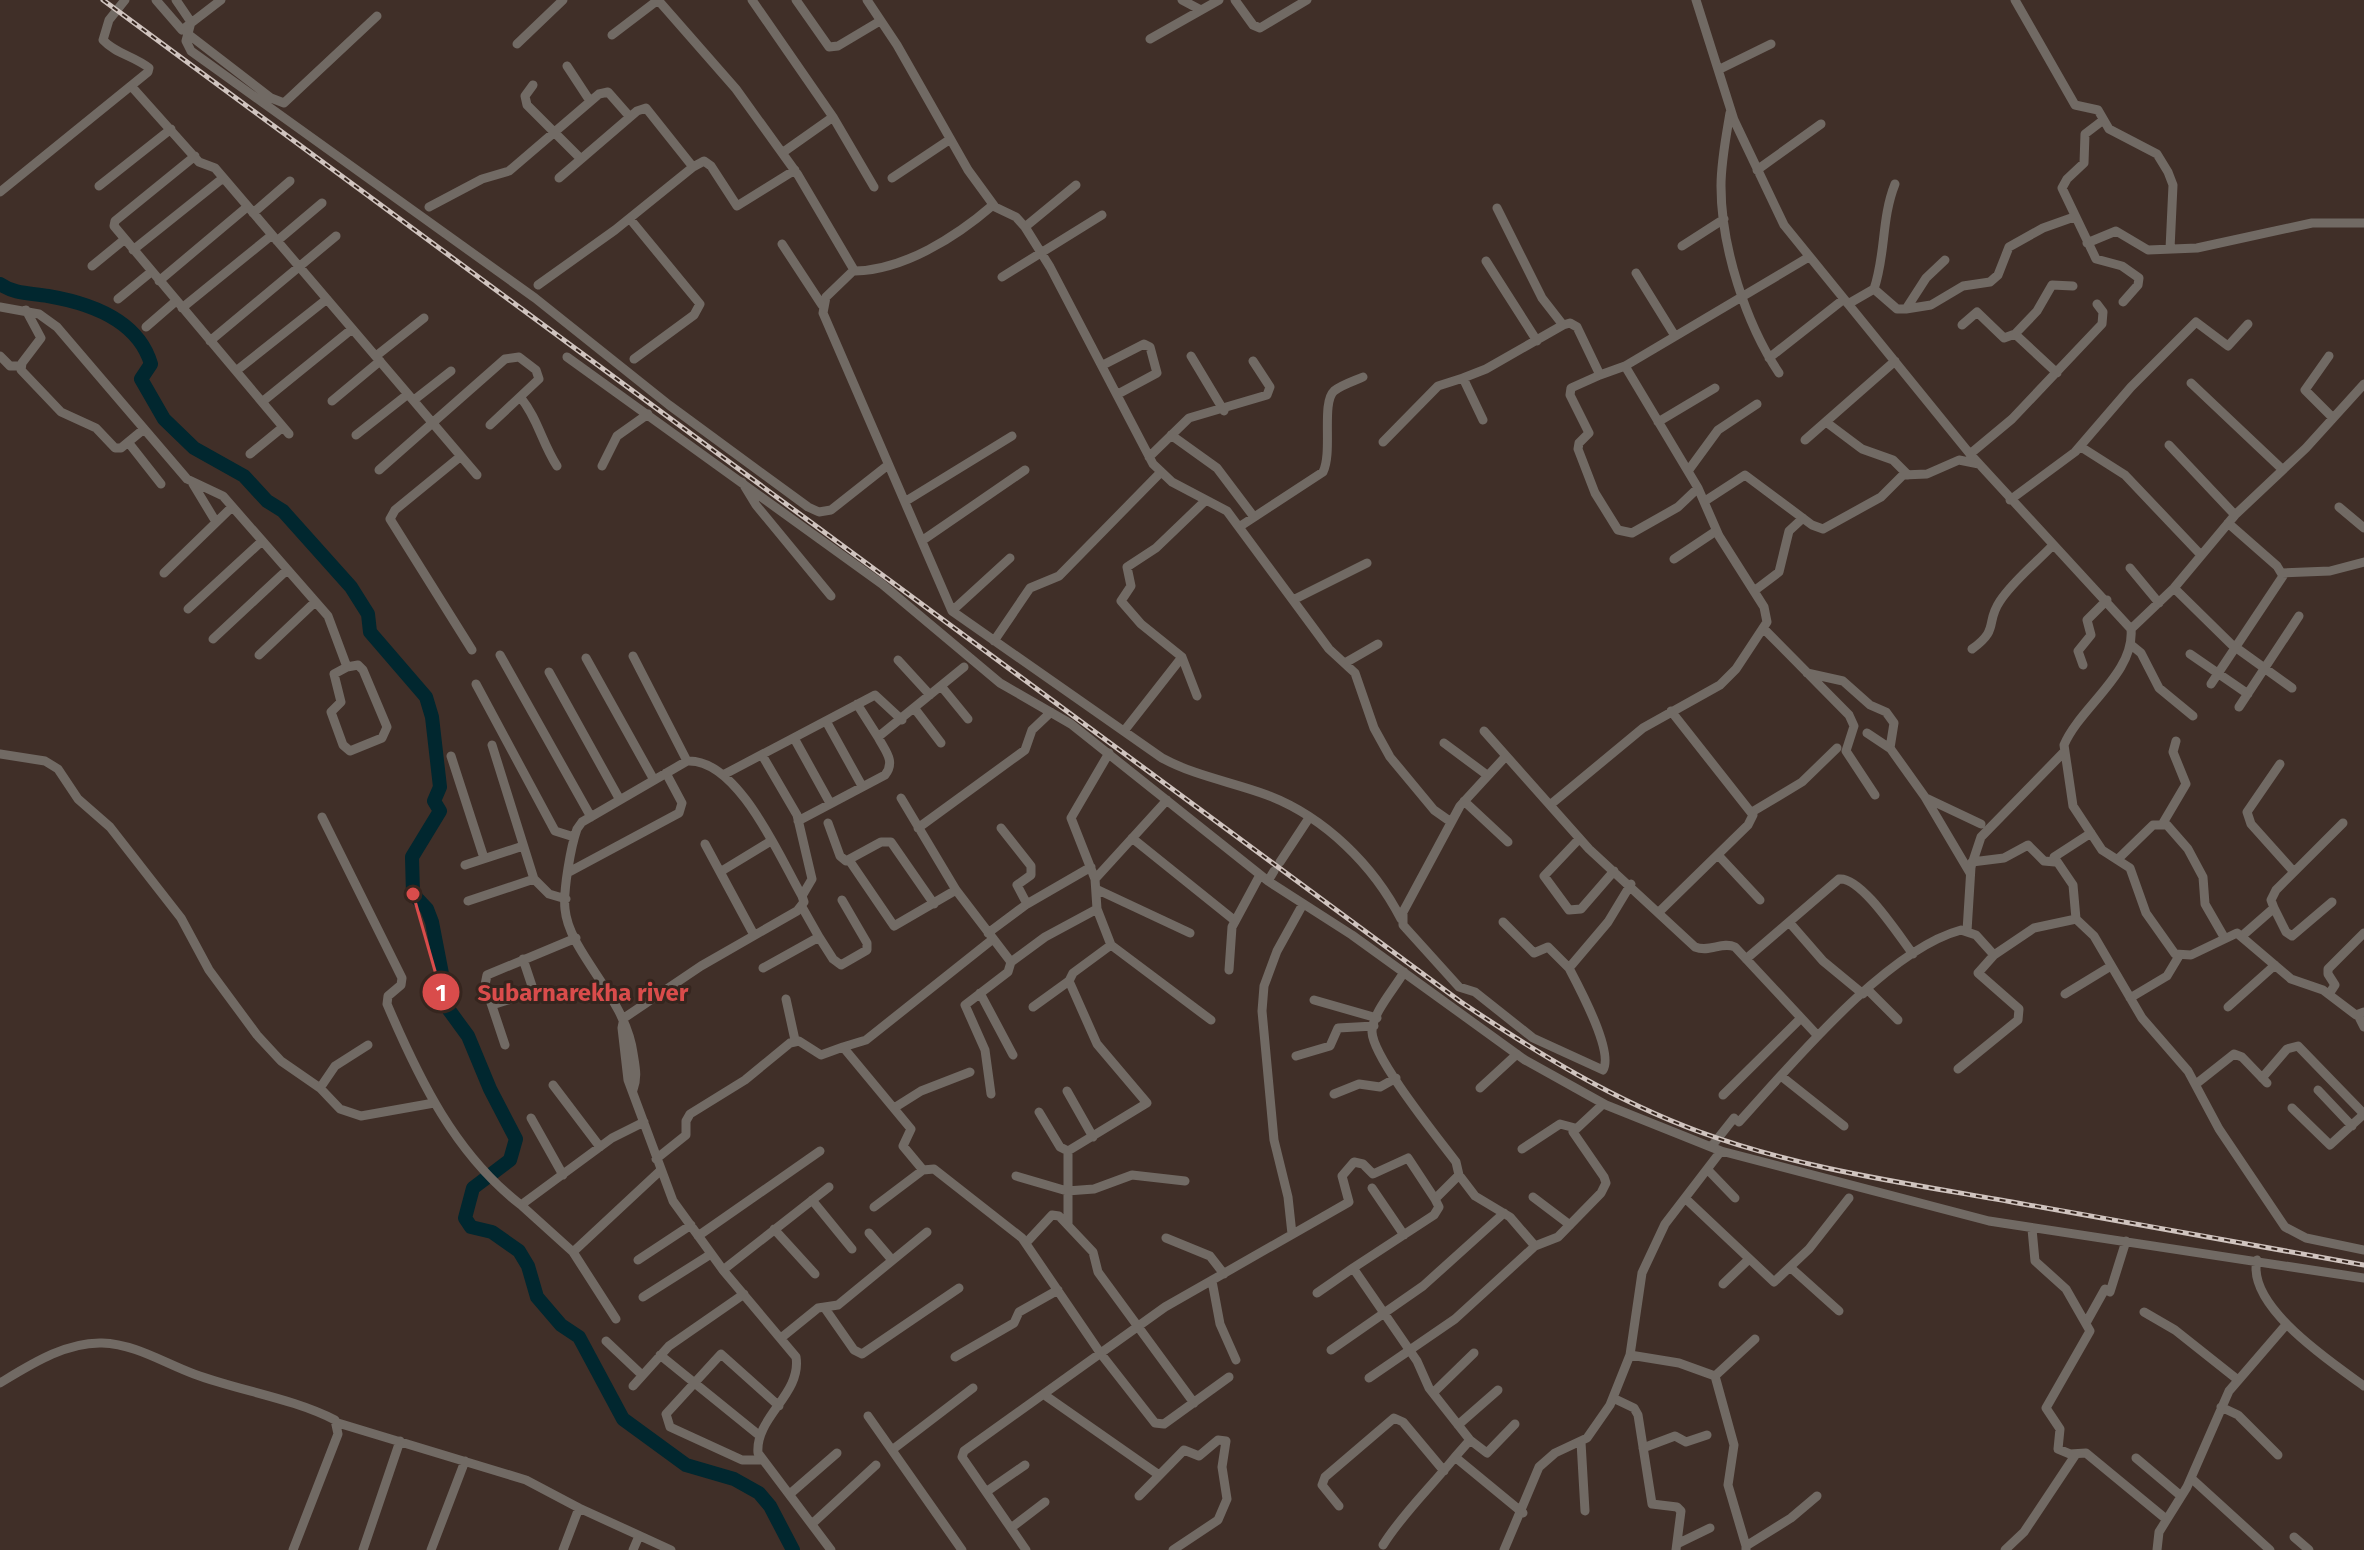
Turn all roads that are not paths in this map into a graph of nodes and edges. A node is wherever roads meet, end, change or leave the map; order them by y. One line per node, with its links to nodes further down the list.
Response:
1 (125, 0): 28 (street)
2 (156, 0): 19 (street)
3 (176, 0): 19 (street)
4 (221, 0): 19 (street)
5 (563, 0): 23 (street)
6 (658, 0): 21 (street); 38 (street)
7 (752, 0): 32 (street)
8 (796, 0): 18 (street)
9 (867, 0): 18 (street)
10 (1182, 0): 16 (street)
11 (1219, 0): 22 (street)
12 (1235, 0): 13 (street)
13 (1307, 0)
14 (1696, 0): 26 (street)
15 (2015, 0): 33 (street)
16 (1199, 9)
17 (377, 16): 20 (street)
18 (880, 21): 37 (street)
19 (191, 22): 20 (street)
20 (188, 34): 157 (street)
21 (612, 35)
22 (1150, 39)
23 (517, 44)
24 (1771, 44): 26 (street)
25 (567, 66): 29 (street)
26 (1720, 69): 30 (street)
27 (533, 85): 36 (street)
28 (132, 87): 35 (street); 52 (street)
29 (590, 101): 31 (street); 36 (street)
30 (1730, 110): 43 (street); 61 (street)
31 (630, 117): 40 (street); 41 (street)
32 (833, 117): 38 (street); 51 (street)
33 (2102, 121): 59 (street); 70 (street)
34 (1821, 124): 43 (street)
35 (171, 129): 39 (street); 50 (street)
36 (553, 133): 40 (street); 55 (street)
37 (949, 140): 46 (street); 54 (street)
38 (782, 153): 42 (street)
39 (195, 156): 44 (street); 66 (street)
40 (581, 159): 45 (street)
41 (693, 167): 42 (street); 60 (street)
42 (795, 170): 78 (street)
43 (1757, 170): 73 (street)
44 (223, 178): 57 (street); 71 (street)
45 (559, 178)
46 (892, 178)
47 (290, 181): 57 (street)
48 (1895, 184): 85 (street)
49 (1076, 185): 63 (street)
50 (99, 186)
51 (874, 187)
52 (0, 192)
53 (322, 203): 65 (street)
54 (993, 205): 63 (street); 78 (street)
55 (429, 207)
56 (1497, 208): 99 (street)
57 (250, 210): 65 (street); 82 (street)
58 (1102, 215): 72 (street)
59 (2074, 217): 67 (street); 95 (street)
60 (630, 219): 83 (street); 113 (street)
61 (1724, 219): 69 (street); 86 (street)
62 (2364, 223): 70 (street)
63 (1025, 227): 72 (street)
64 (336, 236): 77 (street)
65 (275, 238): 77 (street); 92 (street)
66 (125, 239): 71 (street); 76 (street)
67 (2087, 243): 70 (street); 90 (street)
68 (782, 244): 93 (street)
69 (1682, 246)
70 (2170, 249)
71 (133, 250): 79 (street)
72 (1041, 253): 81 (street); 116 (street)
73 (1809, 257): 86 (street); 89 (street)
74 (1945, 260): 95 (street)
75 (1486, 261): 106 (street)
76 (92, 266)
77 (299, 267): 88 (street); 105 (street)
78 (855, 271): 93 (street)
79 (151, 272): 82 (street); 87 (street)
80 (1636, 273): 104 (street)
81 (1002, 277)
82 (159, 281): 92 (street)
83 (538, 285)
84 (2073, 286): 103 (street)
85 (1874, 289): 89 (street); 95 (street)
86 (1743, 296): 104 (street); 111 (street)
87 (118, 299)
88 (327, 299): 102 (street); 119 (street)
89 (1846, 302): 111 (street); 115 (street)
90 (2123, 302)
91 (2097, 304): 122 (street)
92 (179, 305): 101 (street); 105 (street)
93 (822, 305): 157 (street)
94 (0, 307): 96 (street)
95 (1906, 309)
96 (26, 310): 117 (street); 143 (street)
97 (424, 318): 112 (street)
98 (2248, 324): 151 (street)
99 (1563, 325): 106 (street); 123 (street)
100 (1962, 325): 103 (street)
101 (146, 327)
102 (352, 329): 112 (street); 133 (street)
103 (2015, 334): 122 (street)
104 (1675, 336): 118 (street)
105 (210, 341): 119 (street)
106 (1537, 341): 125 (street)
107 (0, 356): 117 (street)
108 (1191, 356): 135 (street)
109 (2329, 356): 137 (street)
110 (567, 357): 136 (street)
111 (1769, 358): 121 (street)
112 (378, 359): 130 (street); 132 (street)
113 (634, 359)
114 (1253, 361): 135 (street)
115 (1895, 361): 141 (street); 153 (street)
116 (1103, 365): 129 (street); 129 (street)
117 (21, 366): 148 (street)
118 (1625, 366): 123 (street); 140 (street)
119 (236, 371): 133 (street)
120 (451, 371): 130 (street)
121 (1779, 373)
122 (2057, 373): 153 (street)
123 (1600, 375): 170 (street)
124 (1363, 377): 177 (street)
125 (1463, 378): 138 (street); 149 (street)
126 (2191, 383): 162 (street)
127 (2364, 384): 137 (street)
128 (1715, 388): 140 (street)
129 (1118, 394): 155 (street)
130 (411, 397): 139 (street); 144 (street)
131 (521, 398): 139 (street); 142 (street); 158 (street)
132 (332, 401)
133 (262, 402): 152 (street)
134 (1757, 404): 163 (street)
135 (1224, 411): 145 (street)
136 (648, 414): 159 (street); 167 (street)
137 (2333, 418): 162 (street)
138 (1483, 420)
139 (432, 422): 154 (street); 160 (street)
140 (1658, 422): 163 (street)
141 (1826, 422): 147 (street); 166 (street)
142 (490, 425)
143 (144, 429): 148 (street); 169 (street)
144 (356, 435)
145 (1171, 435): 155 (street); 177 (street)
146 (1012, 436): 173 (street)
147 (1805, 440)
148 (128, 442): 168 (street)
149 (1383, 442)
150 (2169, 445): 179 (street)
151 (2081, 447): 172 (street); 187 (street)
152 (250, 454)
153 (1970, 454): 156 (street)
154 (461, 456): 165 (street); 214 (street)
155 (1149, 457): 164 (street)
156 (1980, 464): 166 (street); 172 (street)
157 (888, 465): 173 (street)
158 (557, 466)
159 (602, 466)
160 (379, 470)
161 (1025, 470): 184 (street)
162 (2283, 470): 179 (street)
163 (1688, 471): 170 (street)
164 (1161, 472): 171 (street); 209 (street)
165 (477, 475)
166 (1908, 475): 178 (street)
167 (742, 481): 198 (street); 241 (street)
168 (161, 484)
169 (193, 484): 175 (street); 180 (street)
170 (1698, 488): 174 (street)
171 (1206, 500): 181 (street); 219 (street)
172 (2010, 500): 186 (street)
173 (906, 501): 184 (street)
174 (1705, 501): 178 (street); 183 (street)
175 (232, 507): 180 (street); 185 (street)
176 (2339, 507): 182 (street)
177 (1254, 517): 181 (street)
178 (1803, 518): 197 (street)
179 (2232, 519): 187 (street); 195 (street)
180 (216, 522): 194 (street)
181 (1239, 527): 199 (street)
182 (2364, 528)
183 (1716, 531): 189 (street); 197 (street)
184 (923, 540): 204 (street)
185 (262, 541): 193 (street); 203 (street)
186 (2053, 545): 200 (street); 213 (street)
187 (2200, 554): 196 (street)
188 (1010, 558): 204 (street)
189 (1674, 559)
190 (2364, 561): 195 (street)
191 (1367, 563): 199 (street)
192 (2130, 568): 202 (street)
193 (287, 570): 201 (street); 208 (street)
194 (164, 573)
195 (2282, 573): 212 (street)
196 (2174, 588): 202 (street); 212 (street)
197 (1754, 591): 206 (street)
198 (831, 596)
199 (1293, 600): 222 (street)
200 (2107, 600): 207 (street); 223 (street)
201 (315, 602): 216 (street); 224 (street)
202 (2159, 603): 207 (street)
203 (188, 609)
204 (952, 611): 209 (street)
205 (2299, 616): 226 (street)
206 (1763, 628): 228 (street); 240 (street)
207 (2131, 629): 211 (street)
208 (213, 639)
209 (994, 641): 246 (street)
210 (1378, 644): 222 (street)
211 (2130, 644): 242 (street); 258 (street)
212 (2236, 647): 226 (street); 229 (street)
213 (1972, 649)
214 (472, 650)
215 (2190, 654): 229 (street)
216 (259, 655)
217 (500, 655): 280 (street)
218 (633, 656): 263 (street)
219 (1182, 657): 236 (street); 246 (street)
220 (586, 658): 268 (street)
221 (898, 660): 235 (street)
222 (1345, 663): 283 (street)
223 (2083, 665)
224 (347, 667): 224 (street)
225 (964, 667): 232 (street)
226 (2265, 669): 233 (street); 234 (street)
227 (549, 672): 273 (street)
228 (1807, 673): 256 (street); 270 (street)
229 (2218, 673): 231 (street); 234 (street)
230 (476, 684): 291 (street)
231 (2211, 684)
232 (941, 686): 235 (street); 243 (street)
233 (2292, 688)
234 (2248, 694): 238 (street)
235 (930, 695): 239 (street)
236 (1197, 696)
237 (857, 704): 244 (street); 245 (street); 249 (street)
238 (2239, 707)
239 (915, 709): 244 (street); 252 (street)
240 (1671, 711): 277 (street); 278 (street)
241 (1051, 712): 257 (street); 288 (street)
242 (2193, 716)
243 (968, 719)
244 (902, 720): 249 (street)
245 (826, 721): 250 (street); 269 (street)
246 (1124, 731): 281 (street)
247 (1484, 731): 262 (street)
248 (1867, 733): 256 (street)
249 (878, 737): 269 (street)
250 (794, 738): 260 (street); 276 (street)
251 (2176, 741): 285 (street)
252 (941, 743)
253 (1444, 743): 267 (street)
254 (492, 745): 297 (street)
255 (1837, 748): 278 (street)
256 (1891, 749): 271 (street)
257 (1109, 753): 274 (street); 305 (street)
258 (2063, 753): 290 (street); 302 (street)
259 (0, 754): 388 (street)
260 (762, 755): 266 (street); 282 (street)
261 (451, 756): 299 (street)
262 (1506, 756): 267 (street); 277 (street)
263 (687, 761): 265 (street); 266 (street)
264 (2280, 764): 309 (street)
265 (666, 773): 268 (street); 307 (street)
266 (723, 775): 294 (street)
267 (1487, 775): 275 (street)
268 (654, 780): 273 (street)
269 (862, 786): 276 (street)
270 (1875, 795)
271 (1925, 797): 287 (street); 310 (street)
272 (901, 798): 288 (street)
273 (620, 800): 280 (street)
274 (1167, 800): 292 (street); 311 (street)
275 (1464, 801): 283 (street); 295 (street)
276 (830, 803): 282 (street)
277 (1550, 805): 293 (street)
278 (1752, 812): 298 (street)
279 (322, 817): 395 (street)
280 (591, 817): 291 (street)
281 (1309, 818): 311 (street); 329 (street)
282 (798, 821): 316 (street)
283 (1451, 822): 329 (street)
284 (828, 823): 301 (street)
285 (2163, 823): 300 (street); 341 (street)
286 (2343, 823): 309 (street)
287 (1981, 824)
288 (918, 828): 315 (street)
289 (1001, 828): 323 (street)
290 (2091, 833): 300 (street); 303 (street)
291 (574, 837): 307 (street)
292 (1132, 838): 313 (street); 331 (street)
293 (1579, 839): 306 (street); 306 (street)
294 (771, 841): 308 (street); 316 (street)
295 (1508, 842)
296 (705, 844): 308 (street)
297 (523, 846): 299 (street); 312 (street)
298 (1718, 855): 319 (street); 328 (street)
299 (484, 858): 304 (street)
300 (2118, 859): 346 (street)
301 (849, 860): 322 (street); 322 (street)
302 (1972, 862): 303 (street); 310 (street)
303 (2055, 862): 330 (street)
304 (465, 865)
305 (1091, 867): 313 (street); 323 (street)
306 (1614, 871): 314 (street)
307 (569, 872): 317 (street)
308 (720, 872): 337 (street)
309 (2294, 872): 326 (street)
310 (1970, 873): 334 (street)
311 (1264, 878): 324 (street); 331 (street)
312 (534, 879): 317 (street); 320 (street)
313 (1095, 884): 327 (street); 335 (street)
314 (1631, 884): 328 (street); 353 (street)
315 (956, 890): 322 (street); 338 (street)
316 (802, 896): 325 (street)
317 (566, 899): 342 (street)
318 (842, 900): 340 (street)
319 (1760, 900)
320 (468, 901)
321 (2332, 902): 326 (street)
322 (934, 904)
323 (1027, 904): 338 (street)
324 (1303, 904): 355 (street); 439 (street)
325 (802, 907): 337 (street); 340 (street)
326 (2274, 908): 339 (street)
327 (1097, 909): 343 (street); 349 (street)
328 (1659, 912): 348 (street)
329 (1401, 919): 353 (street)
330 (2076, 919): 345 (street); 351 (street)
331 (1234, 920): 354 (street)
332 (1503, 922): 353 (street)
333 (1789, 922): 344 (street); 348 (street); 357 (street)
334 (1967, 931): 344 (street); 345 (street)
335 (1190, 933)
336 (2364, 933): 360 (street)
337 (754, 935): 368 (street)
338 (991, 936): 349 (street); 378 (street)
339 (2242, 936): 341 (street); 350 (street)
340 (819, 937): 352 (street)
341 (2224, 937): 346 (street)
342 (576, 938): 347 (street); 368 (street)
343 (1111, 945): 356 (street); 370 (street)
344 (1913, 954): 357 (street)
345 (1994, 955): 382 (street)
346 (2179, 956): 361 (street)
347 (523, 959): 364 (street); 364 (street)
348 (1746, 959): 369 (street)
349 (1011, 962): 358 (street)
350 (2275, 965): 360 (street); 366 (street)
351 (2111, 966): 359 (street); 361 (street)
352 (763, 968)
353 (1569, 968)
354 (1229, 970)
355 (1404, 972): 372 (street); 379 (street)
356 (1069, 981): 365 (street); 406 (street)
357 (1866, 992): 371 (street); 374 (street)
358 (980, 993): 380 (street); 392 (street)
359 (2065, 994)
360 (2329, 994): 367 (street)
361 (2130, 998): 386 (street)
362 (786, 999): 375 (street)
363 (1314, 1000): 372 (street)
364 (492, 1005): 377 (street)
365 (1033, 1007)
366 (2228, 1007)
367 (2361, 1013): 373 (street)
368 (624, 1018): 402 (street)
369 (1801, 1018): 374 (street); 394 (street)
370 (1211, 1020)
371 (1898, 1020)
372 (1375, 1022): 381 (street); 385 (street)
373 (2364, 1027)
374 (1818, 1036): 384 (street)
375 (795, 1040): 378 (street); 412 (street)
376 (368, 1045): 388 (street)
377 (505, 1045)
378 (843, 1047): 397 (street)
379 (1517, 1054): 389 (street); 396 (street)
380 (1013, 1055)
381 (1296, 1056)
382 (1958, 1069)
383 (970, 1072): 397 (street)
384 (1781, 1076): 403 (street); 409 (street)
385 (1396, 1078): 393 (street); 417 (street)
386 (2196, 1084): 400 (street); 447 (street)
387 (553, 1085): 407 (street)
388 (320, 1088): 395 (street)
389 (1480, 1088)
390 (2318, 1090): 404 (street)
391 (1067, 1091): 406 (street)
392 (991, 1094)
393 (1334, 1094)
394 (1723, 1095)
395 (434, 1103): 429 (street)
396 (1603, 1104): 405 (street); 409 (street)
397 (894, 1108): 414 (street)
398 (2292, 1108): 404 (street)
399 (1039, 1112): 411 (street)
400 (2364, 1114): 404 (street)
401 (531, 1118): 416 (street)
402 (644, 1122): 407 (street); 412 (street)
403 (1844, 1126)
404 (2352, 1126)
405 (1575, 1128): 408 (street); 434 (street)
406 (1093, 1137): 411 (street)
407 (600, 1147): 416 (street)
408 (1522, 1149)
409 (1716, 1149): 415 (street); 436 (street)
410 (820, 1151): 441 (street)
411 (1068, 1151): 422 (street)
412 (656, 1159): 413 (street)
413 (661, 1170): 432 (street); 448 (street)
414 (923, 1170): 430 (street); 444 (street)
415 (1708, 1170): 424 (street); 427 (street)
416 (563, 1175): 429 (street)
417 (1459, 1175): 426 (street); 431 (street)
418 (1016, 1176): 422 (street)
419 (1185, 1181): 422 (street)
420 (829, 1187): 428 (street)
421 (1372, 1188): 440 (street)
422 (1067, 1191): 433 (street)
423 (1533, 1197): 434 (street)
424 (1735, 1198)
425 (1849, 1198): 455 (street)
426 (1435, 1199): 439 (street); 440 (street)
427 (1686, 1199): 452 (street); 483 (street)
428 (812, 1200): 435 (street); 446 (street)
429 (521, 1205): 448 (street)
430 (874, 1207)
431 (1504, 1213): 445 (street); 470 (street)
432 (691, 1225): 441 (street); 450 (street)
433 (1068, 1225): 444 (street); 474 (street)
434 (1570, 1225): 445 (street)
435 (774, 1229): 456 (street); 457 (street)
436 (2032, 1229): 443 (street); 472 (street)
437 (927, 1232): 451 (street)
438 (869, 1233): 451 (street)
439 (1292, 1234): 458 (street)
440 (1404, 1235): 454 (street)
441 (698, 1236): 449 (street)
442 (1166, 1238): 458 (street)
443 (2126, 1241): 453 (street); 472 (street)
444 (1026, 1243): 463 (street)
445 (1535, 1246): 479 (street)
446 (852, 1249)
447 (2364, 1250)
448 (573, 1252): 471 (street)
449 (711, 1254): 456 (street); 466 (street)
450 (638, 1260)
451 (892, 1260): 467 (street)
452 (1748, 1260): 455 (street); 461 (street)
453 (2257, 1260): 459 (street); 473 (street)
454 (1353, 1268): 464 (street); 470 (street)
455 (1791, 1268): 468 (street)
456 (723, 1270): 465 (street)
457 (815, 1274)
458 (1224, 1274): 460 (street)
459 (2364, 1278)
460 (1212, 1281): 474 (street); 485 (street)
461 (1723, 1284)
462 (959, 1288): 467 (street)
463 (1058, 1290): 481 (street); 484 (street)
464 (1317, 1293)
465 (744, 1294): 475 (street); 482 (street)
466 (643, 1297)
467 (824, 1307): 475 (street)
468 (1839, 1311)
469 (2144, 1312): 490 (street)
470 (1385, 1314): 478 (street); 479 (street)
471 (616, 1319)
472 (2086, 1323): 515 (street)
473 (2285, 1326): 490 (street); 494 (street)
474 (1138, 1327): 481 (street); 500 (street)
475 (781, 1338): 501 (street)
476 (1755, 1339): 487 (street)
477 (606, 1341): 486 (street)
478 (1331, 1350)
479 (1412, 1352): 489 (street); 497 (street)
480 (1474, 1353): 497 (street)
481 (1101, 1354): 498 (street); 500 (street)
482 (660, 1355): 486 (street); 491 (street)
483 (1630, 1355): 487 (street); 499 (street)
484 (955, 1357)
485 (1236, 1360)
486 (642, 1375): 493 (street)
487 (1715, 1376): 544 (street)
488 (1229, 1377): 500 (street)
489 (1369, 1378)
490 (2238, 1380): 502 (street)
491 (694, 1382): 501 (street); 508 (street); 519 (street)
492 (0, 1383): 504 (street)
493 (633, 1386)
494 (2364, 1386)
495 (973, 1388): 513 (street)
496 (1498, 1390): 506 (street)
497 (1433, 1393): 506 (street)
498 (1046, 1396): 524 (street); 526 (street)
499 (1613, 1398): 511 (street); 512 (street)
500 (1194, 1403)
501 (779, 1406): 508 (street)
502 (2221, 1407): 516 (street); 525 (street)
503 (868, 1416): 513 (street)
504 (338, 1423): 510 (street); 546 (street)
505 (1515, 1424): 509 (street)
506 (1458, 1425): 509 (street)
507 (1707, 1435): 512 (street)
508 (760, 1436): 519 (street)
509 (1470, 1440): 517 (street)
510 (400, 1441): 520 (street); 547 (street)
511 (1581, 1442): 534 (street); 535 (street)
512 (1643, 1448): 543 (street)
513 (892, 1450): 553 (street)
514 (837, 1453): 527 (street)
515 (2076, 1454): 536 (street); 556 (street)
516 (2278, 1455)
517 (1455, 1457): 523 (street); 535 (street)
518 (2136, 1458): 530 (street)
519 (761, 1460): 527 (street)
520 (465, 1461): 533 (street); 548 (street)
521 (876, 1465): 537 (street)
522 (1025, 1465): 526 (street)
523 (1444, 1471): 532 (street); 542 (street)
524 (1159, 1475): 528 (street); 554 (street)
525 (2191, 1478): 530 (street); 558 (street)
526 (986, 1492): 538 (street)
527 (791, 1493): 537 (street)
528 (1139, 1496)
529 (1817, 1496): 544 (street)
530 (2181, 1496): 536 (street)
531 (1045, 1502): 538 (street)
532 (1339, 1506)
533 (579, 1508): 540 (street); 549 (street)
534 (1585, 1511)
535 (1523, 1513): 555 (street)
536 (2166, 1519): 557 (street)
537 (813, 1523): 552 (street)
538 (1011, 1528): 545 (street)
539 (1710, 1528): 543 (street)
540 (639, 1536): 550 (street); 551 (street)
541 (2294, 1537): 559 (street)
542 (1383, 1545)
543 (1676, 1547)
544 (1746, 1548)
545 (1025, 1549)
546 (293, 1550)
547 (363, 1550)
548 (431, 1550)
549 (563, 1550)
550 (633, 1550)
551 (671, 1550)
552 (831, 1550)
553 (962, 1550)
554 (1173, 1550)
555 (1504, 1550)
556 (2005, 1550)
557 (2157, 1550)
558 (2270, 1550)
559 (2309, 1550)

